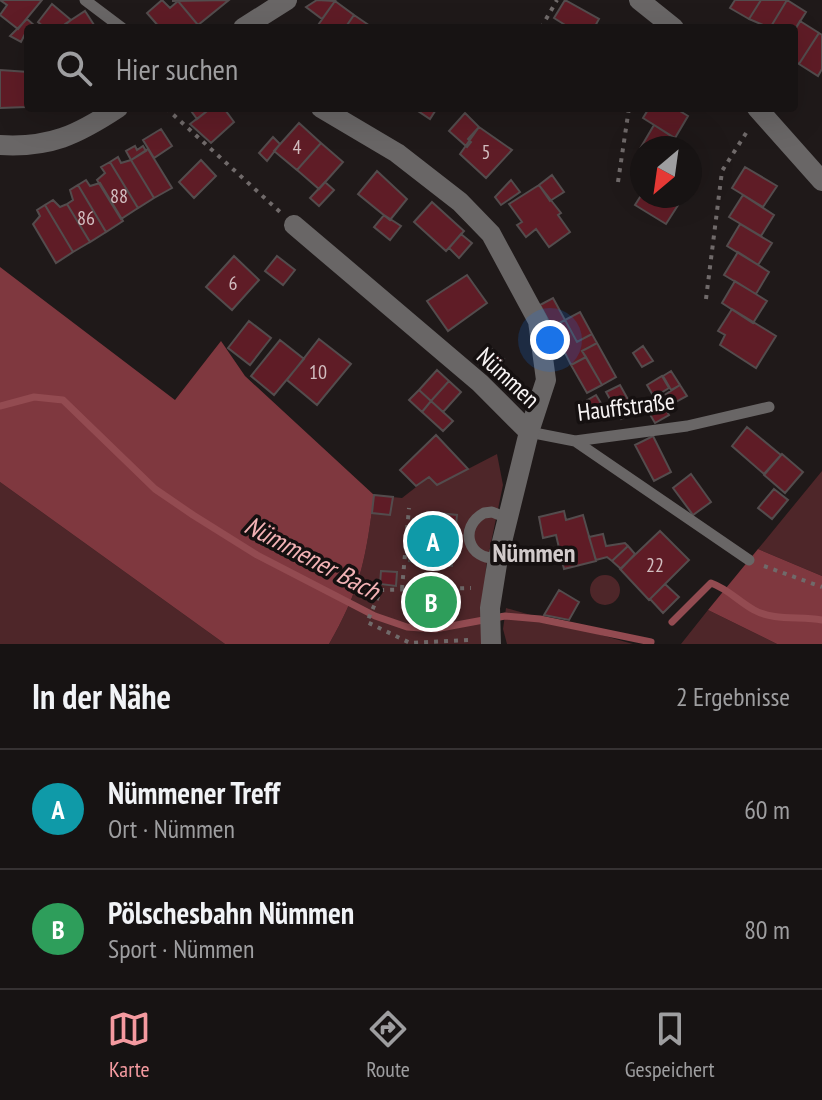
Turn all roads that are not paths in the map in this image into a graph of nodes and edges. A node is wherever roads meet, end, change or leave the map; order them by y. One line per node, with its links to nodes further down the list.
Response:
1 (85, 0): 4 (lane)
2 (287, 0): 5 (street)
3 (639, 0): 6 (street)
4 (117, 24)
5 (249, 24)
6 (669, 24)
7 (112, 112): 10 (street)
8 (327, 112): 14 (street, Hauffstraße)
9 (761, 112): 11 (street)
10 (0, 145)
11 (822, 181)
12 (294, 225): 14 (street, Nümmen)
13 (769, 407): 15 (lane, Hauffstraße)
14 (529, 432): 15 (lane, Hauffstraße); 16 (street, Nümmen)
15 (575, 441): 18 (lane)
16 (507, 518): 17 (street, Nümmen); 17 (lane)
17 (498, 558): 19 (street, Nümmen)
18 (749, 560)
19 (490, 637)

